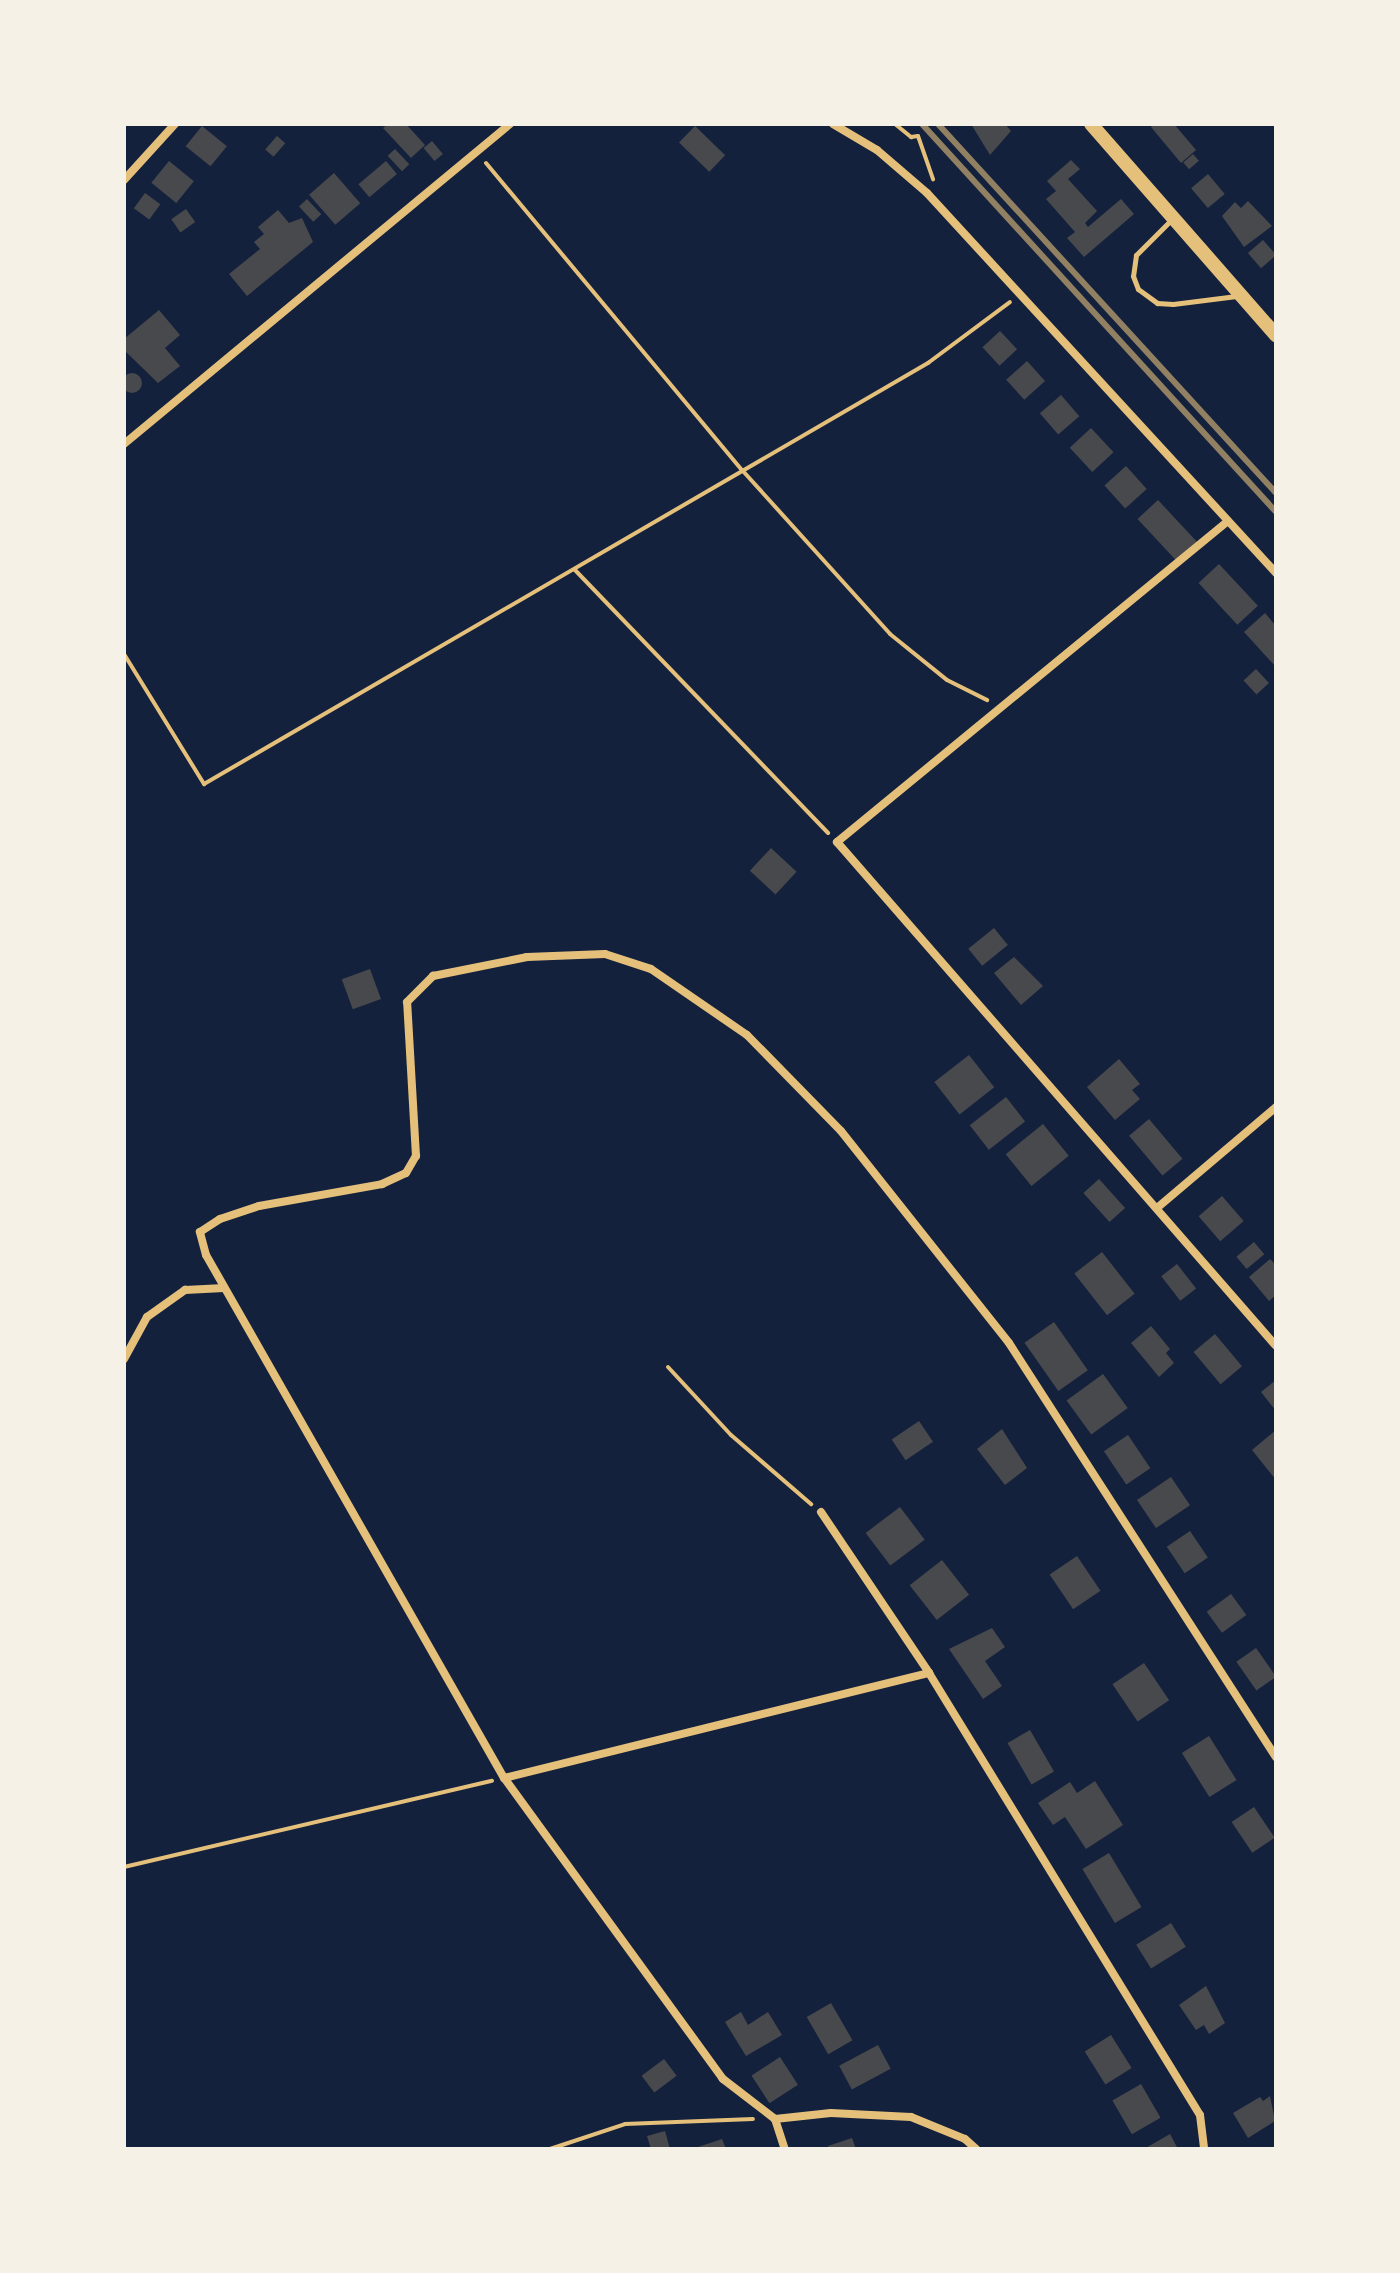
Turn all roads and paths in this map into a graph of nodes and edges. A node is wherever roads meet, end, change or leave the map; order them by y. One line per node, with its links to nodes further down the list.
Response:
1 (175, 124): 8 (street)
2 (510, 124): 6 (street)
3 (833, 124): 10 (street)
4 (895, 124): 7 (path)
5 (1091, 124): 9 (street)
6 (477, 151): 13 (street); 14 (path)
7 (931, 173)
8 (124, 180)
9 (1173, 218): 11 (street); 11 (lane)
10 (1021, 294): 14 (path); 15 (street)
11 (1242, 295): 12 (street)
12 (1276, 335)
13 (124, 444)
14 (742, 470): 16 (path); 19 (path)
15 (1228, 521): 17 (street); 19 (street)
16 (575, 570): 18 (path); 20 (path)
17 (1276, 573)
18 (124, 654)
19 (1003, 707): 20 (street)
20 (837, 842): 22 (street)
21 (1276, 1107): 22 (street)
22 (1157, 1208): 24 (street)
23 (224, 1288): 25 (street); 29 (street); 30 (street)
24 (1276, 1346)
25 (124, 1359)
26 (668, 1367): 27 (path)
27 (821, 1512): 28 (street)
28 (929, 1673): 30 (street); 36 (street)
29 (1276, 1757)
30 (504, 1778): 31 (path); 32 (street)
31 (124, 1867)
32 (775, 2119): 33 (path); 34 (street); 35 (street)
33 (550, 2149)
34 (785, 2149)
35 (976, 2149)
36 (1204, 2149)

